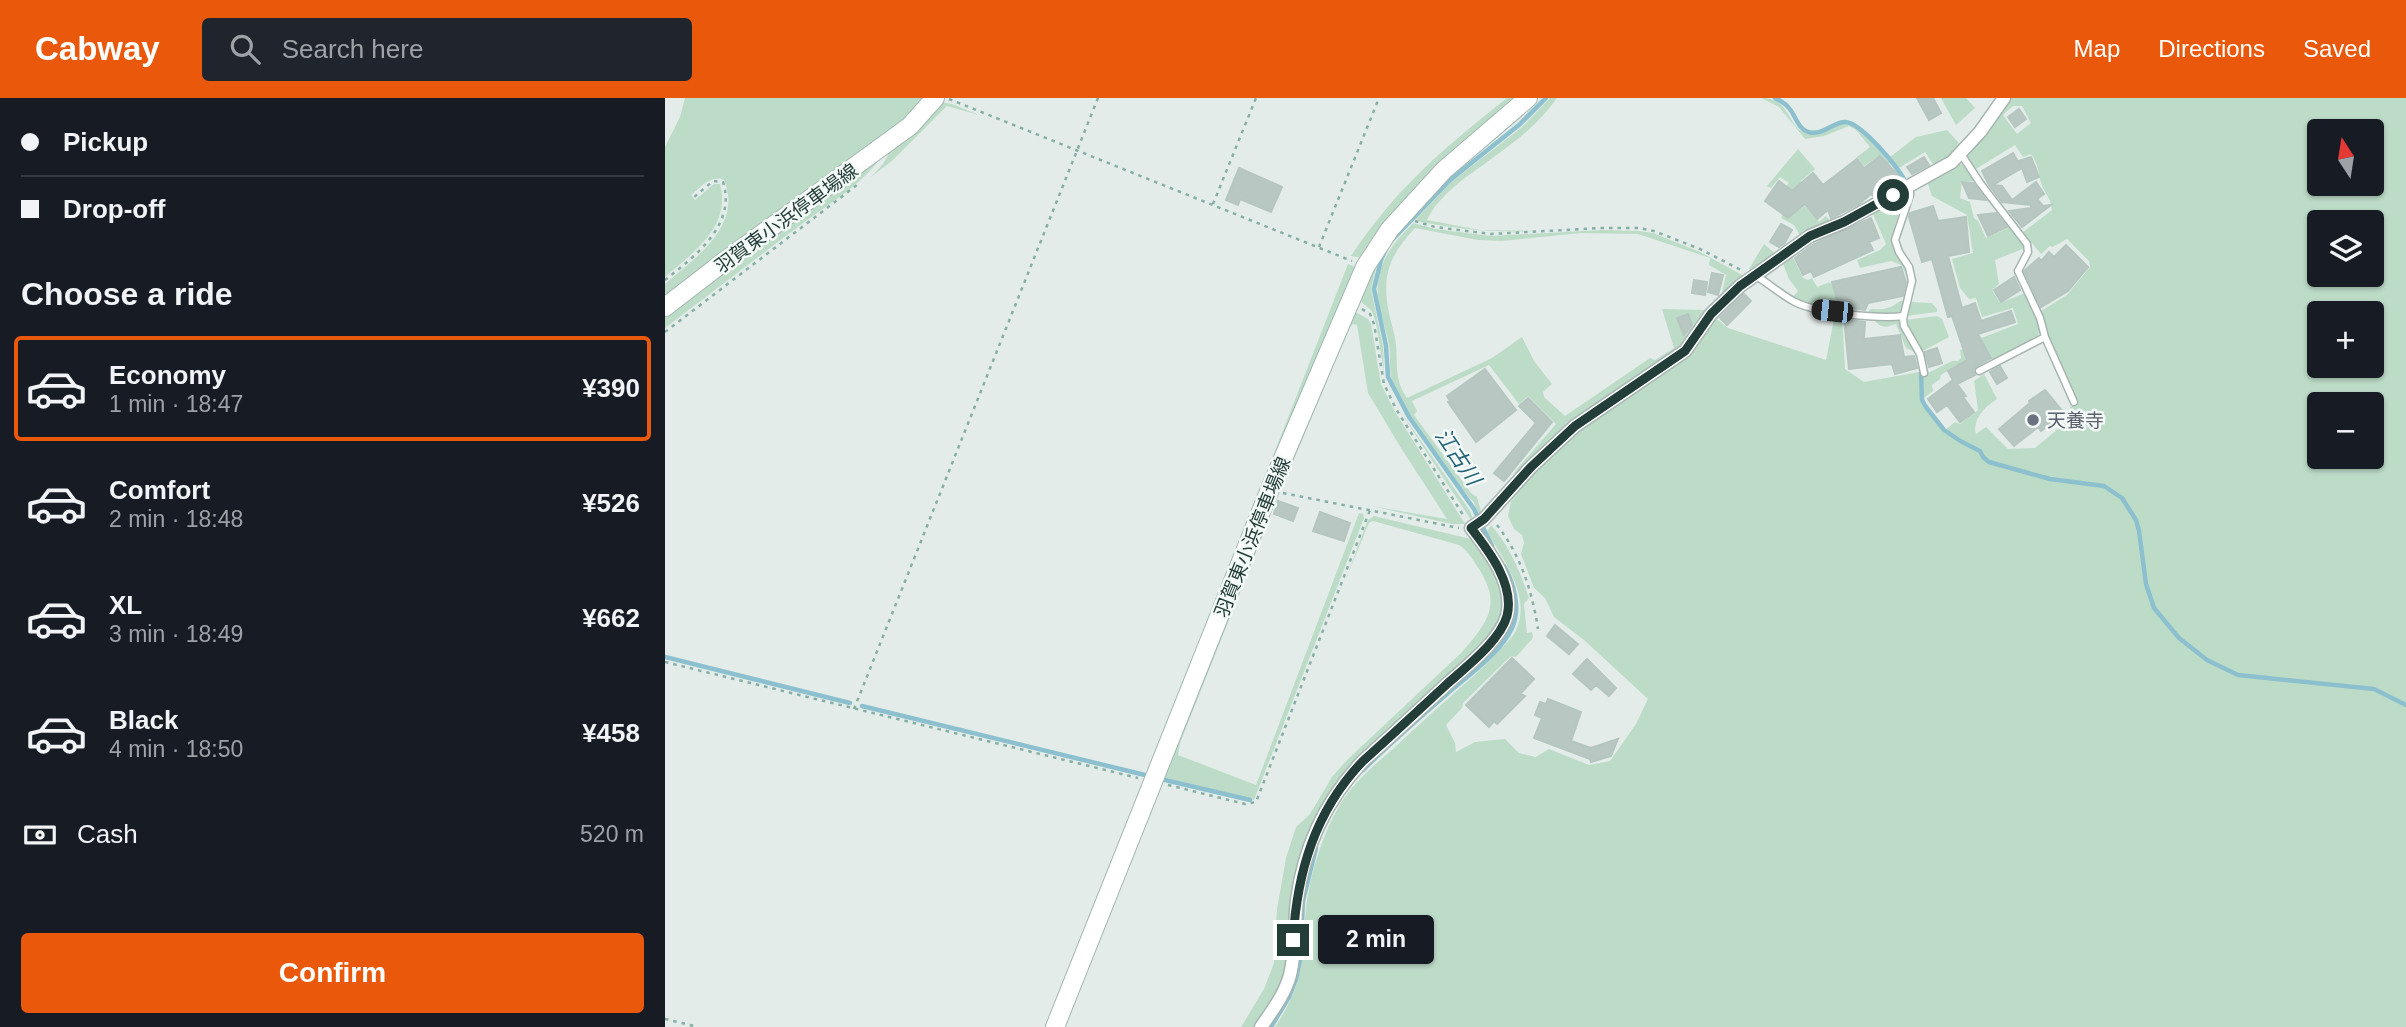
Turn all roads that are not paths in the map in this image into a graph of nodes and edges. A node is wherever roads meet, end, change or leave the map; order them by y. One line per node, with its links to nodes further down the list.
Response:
1 (935, 98): 7 (main road, 羽賀東小浜停車場線)
2 (1528, 98): 13 (main road, 羽賀東小浜停車場線)
3 (2004, 98): 4 (street)
4 (1961, 154): 5 (street); 9 (lane)
5 (1910, 186): 6 (street); 8 (lane)
6 (1754, 275): 8 (lane); 14 (street)
7 (665, 307)
8 (1903, 316): 11 (lane)
9 (2045, 337): 10 (lane); 12 (lane)
10 (1979, 371)
11 (1924, 373)
12 (2074, 402)
13 (1055, 1027)
14 (1261, 1027)

